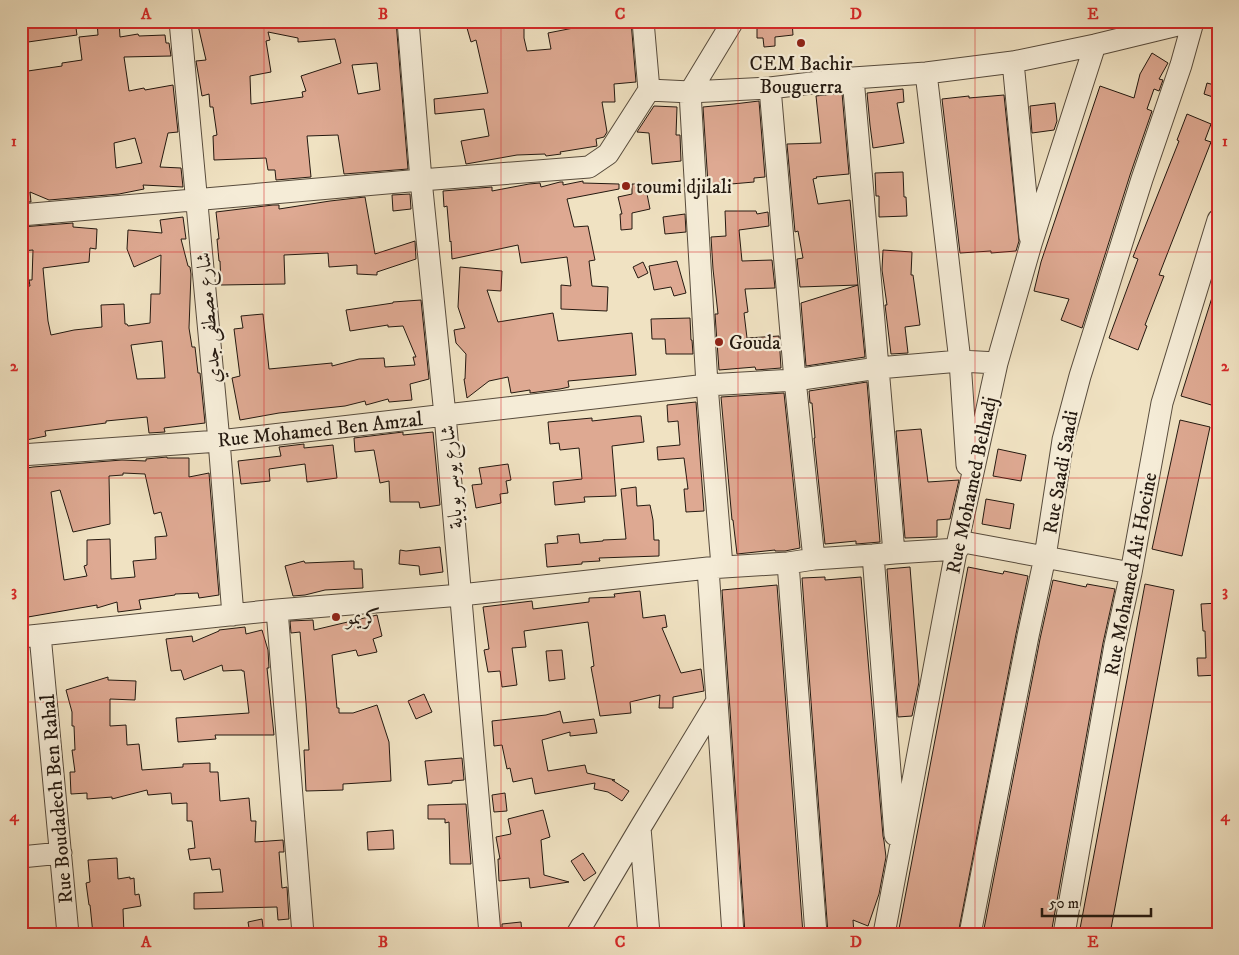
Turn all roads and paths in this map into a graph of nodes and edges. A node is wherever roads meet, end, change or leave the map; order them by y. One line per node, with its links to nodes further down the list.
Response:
1 (180, 21): 14 (street, شارع مصطفى جدي)
2 (408, 21): 13 (street, شارع يوسر بوباية)
3 (643, 21): 11 (street)
4 (733, 21): 12 (street)
5 (1193, 21): 6 (street); 30 (street, Rue Saadi Saadi)
6 (1095, 45): 7 (street); 17 (street, Rue Mohamed Belhadj)
7 (1013, 62): 8 (street); 17 (street)
8 (926, 73): 9 (street); 18 (street)
9 (853, 78): 10 (street); 20 (street)
10 (770, 88): 12 (street); 21 (street)
11 (649, 90): 12 (street); 13 (street)
12 (690, 92): 22 (street)
13 (421, 180): 14 (street); 23 (street, شارع يوسر بوباية)
14 (197, 200): 15 (street); 24 (street, شارع مصطفى جدي)
15 (21, 215)
16 (1218, 220): 34 (street, Rue Mohamed Ait Hocine)
17 (1031, 244): 19 (street, Rue Mohamed Belhadj)
18 (960, 361): 19 (street, Rue Mohamed Ben Amzal); 20 (street, Rue Mohamed Ben Amzal); 26 (street)
19 (997, 362): 26 (street, Rue Mohamed Belhadj)
20 (878, 368): 21 (street, Rue Mohamed Ben Amzal); 28 (street)
21 (795, 380): 22 (street, Rue Mohamed Ben Amzal); 31 (street)
22 (706, 385): 23 (street, Rue Mohamed Ben Amzal); 33 (street)
23 (445, 415): 24 (street, Rue Mohamed Ben Amzal); 35 (street, شارع يوسر بوباية)
24 (219, 441): 25 (street, Rue Mohamed Ben Amzal); 37 (street, شارع مصطفى جدي)
25 (21, 455)
26 (969, 490): 27 (street, Rue Mohamed Belhadj)
27 (958, 545): 28 (street); 30 (street); 43 (street, Rue Mohamed Belhadj)
28 (894, 552): 29 (street)
29 (873, 556): 31 (street); 43 (street)
30 (1045, 557): 34 (street); 52 (street, Rue Saadi Saadi)
31 (814, 559): 32 (street)
32 (788, 563): 33 (street); 50 (street)
33 (715, 567): 35 (street); 39 (street)
34 (1131, 573): 53 (street, Rue Mohamed Ait Hocine)
35 (460, 595): 36 (street); 46 (street, شارع يوسر بوباية)
36 (277, 610): 37 (street); 45 (street)
37 (233, 615): 38 (street)
38 (30, 636): 41 (street, Rue Boudadech Ben Rahal)
39 (717, 701): 40 (street); 49 (street)
40 (640, 828): 47 (street); 48 (street)
41 (61, 853): 42 (street); 44 (street, Rue Boudadech Ben Rahal)
42 (21, 856)
43 (897, 865): 51 (street, Rue Mohamed Belhadj)
44 (68, 934)
45 (303, 934)
46 (490, 934)
47 (577, 934)
48 (649, 934)
49 (733, 934)
50 (816, 934)
51 (884, 934)
52 (970, 934)
53 (1064, 934)

